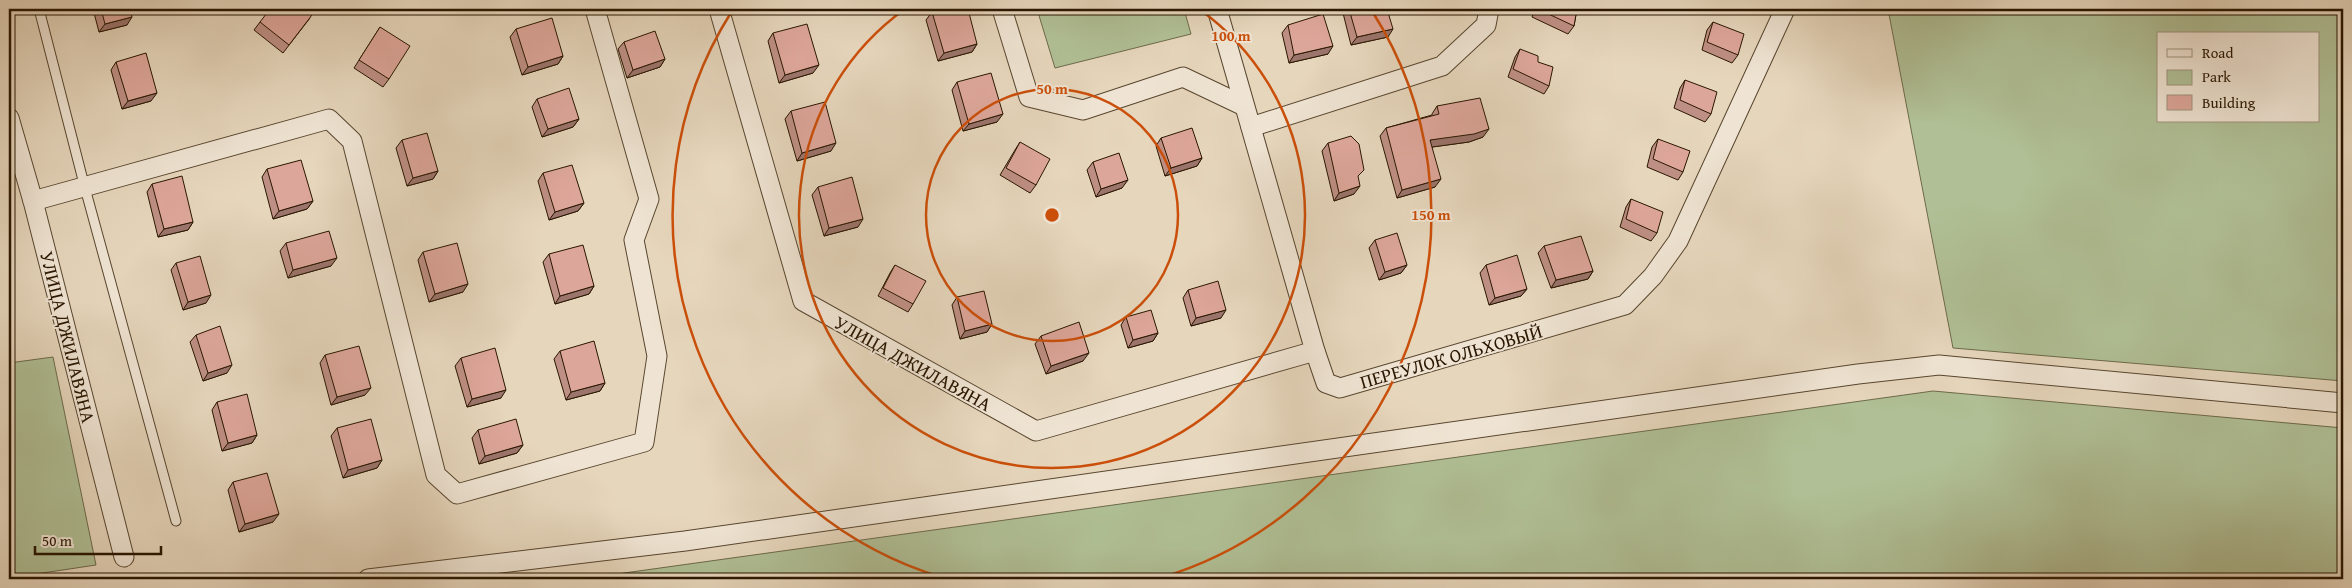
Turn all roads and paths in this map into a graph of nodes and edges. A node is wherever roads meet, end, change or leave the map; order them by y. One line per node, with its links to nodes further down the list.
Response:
1 (39, 9): 11 (lane)
2 (595, 9): 11 (street)
3 (719, 9): 13 (street, УЛИЦА ДЖИЛАВЯНА)
4 (1002, 9): 8 (street)
5 (1217, 9): 8 (street, ПЕРЕУЛОК ОЛЬХОВЫЙ)
6 (1489, 9): 10 (street)
7 (1785, 9): 13 (street, ПЕРЕУЛОК ОЛЬХОВЫЙ)
8 (1244, 106): 10 (street, ПЕРЕУЛОК ОЛЬХОВЫЙ)
9 (9, 122): 12 (street, УЛИЦА ДЖИЛАВЯНА)
10 (1251, 127): 13 (street, ПЕРЕУЛОК ОЛЬХОВЫЙ)
11 (85, 188): 12 (street); 15 (lane)
12 (34, 201): 16 (street, УЛИЦА ДЖИЛАВЯНА)
13 (1315, 351)
14 (2343, 403): 17 (street)
15 (176, 521)
16 (124, 558)
17 (368, 579)

